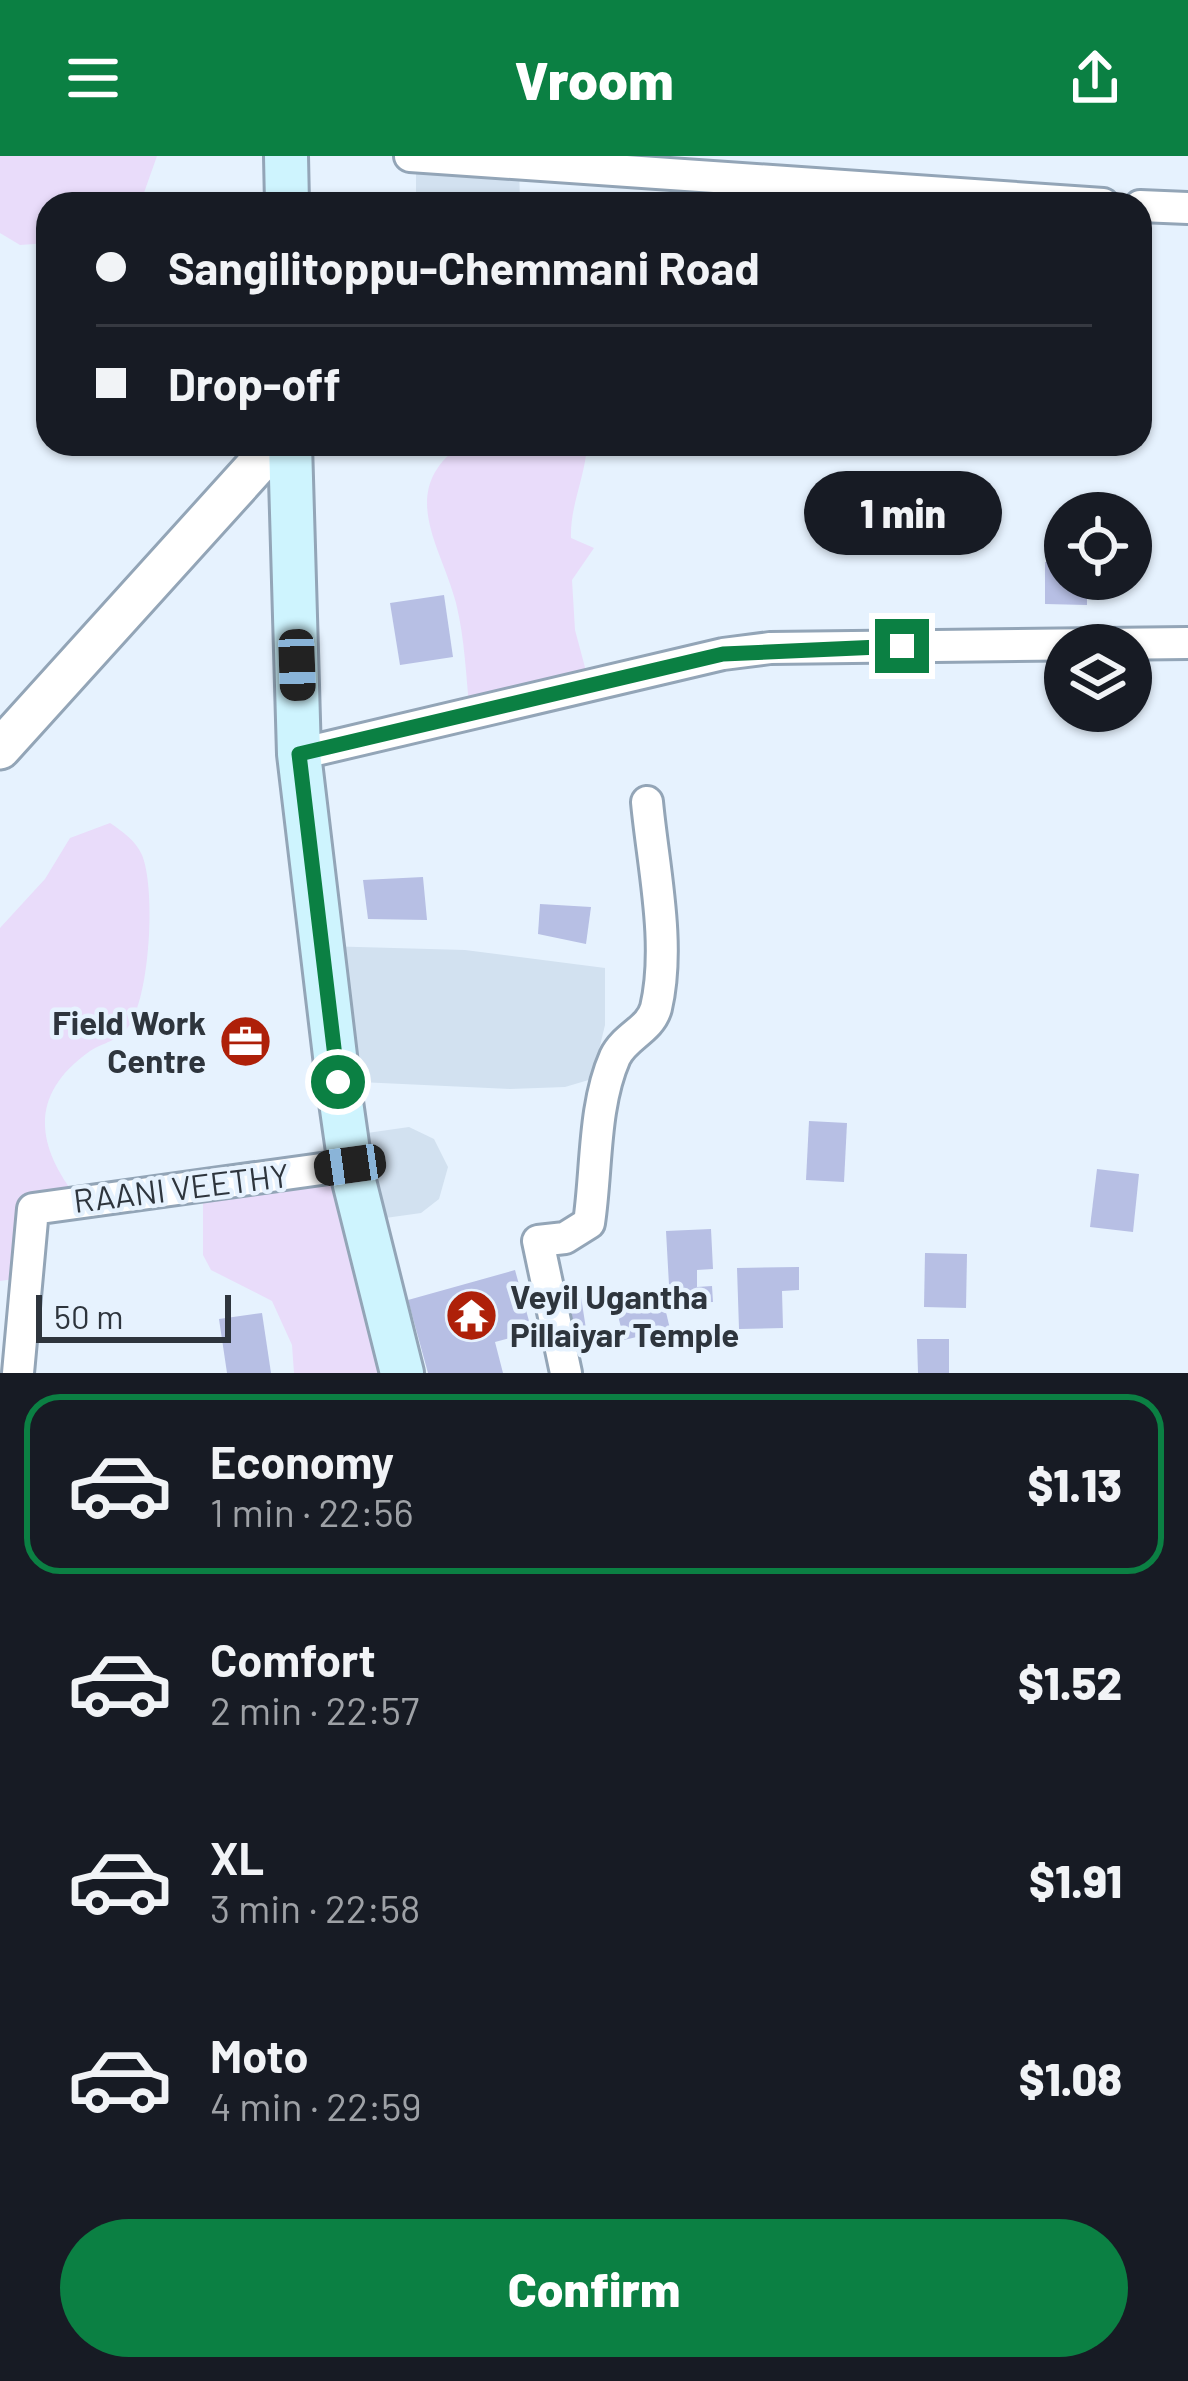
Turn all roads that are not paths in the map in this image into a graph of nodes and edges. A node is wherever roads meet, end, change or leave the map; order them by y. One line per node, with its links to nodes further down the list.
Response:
1 (286, 156): 4 (main road)
2 (410, 156): 3 (street)
3 (545, 161): 5 (street)
4 (287, 192)
5 (947, 192)
6 (1152, 206): 7 (street)
7 (1188, 208)
8 (265, 456): 11 (street)
9 (290, 456): 12 (main road)
10 (1188, 643): 12 (street)
11 (0, 749)
12 (299, 754): 14 (main road)
13 (647, 802): 17 (street)
14 (350, 1165): 15 (street, RAANI VEETHY); 16 (main road)
15 (18, 1373)
16 (402, 1373)
17 (566, 1373)

